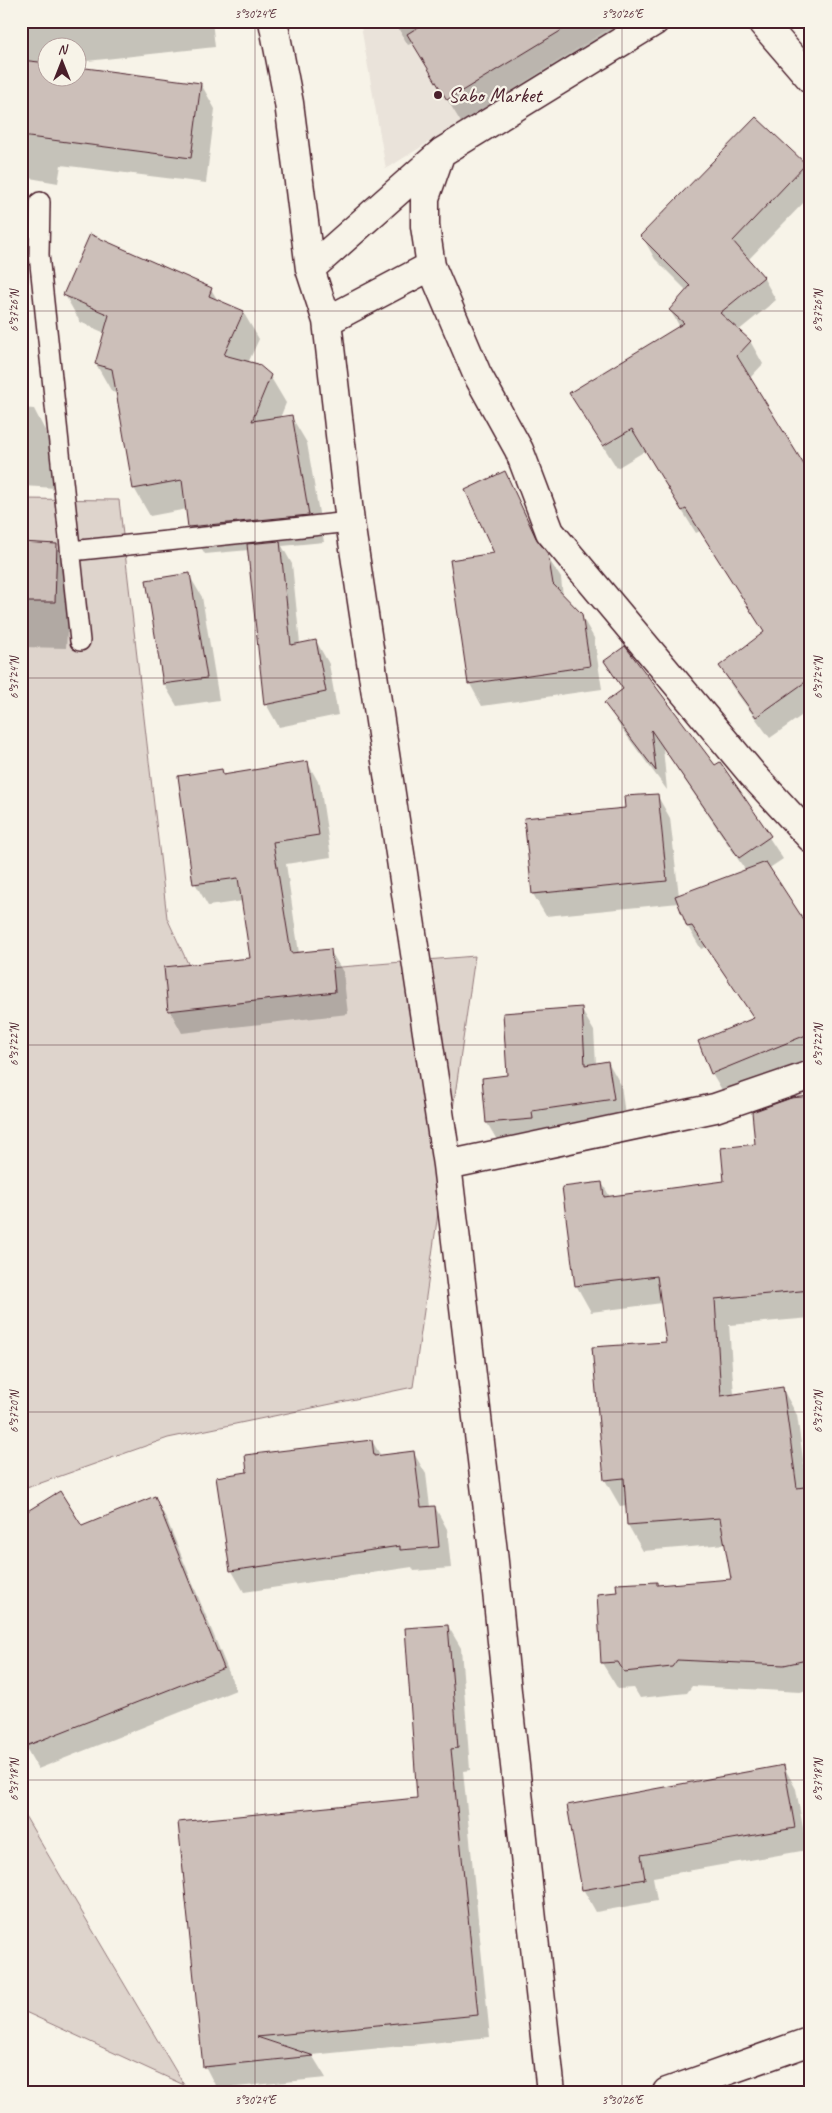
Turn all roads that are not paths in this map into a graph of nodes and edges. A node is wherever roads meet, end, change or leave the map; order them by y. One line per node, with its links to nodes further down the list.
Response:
1 (273, 21): 8 (street)
2 (655, 21): 5 (street)
3 (761, 21): 4 (street)
4 (811, 79)
5 (442, 152): 7 (street); 8 (street)
6 (40, 202): 11 (lane)
7 (431, 266): 9 (street); 13 (street)
8 (310, 269): 9 (street)
9 (327, 322): 10 (street)
10 (350, 522): 11 (lane); 15 (street)
11 (70, 552): 12 (lane)
12 (80, 641)
13 (811, 838)
14 (811, 1075): 15 (street)
15 (446, 1165): 17 (street)
16 (811, 2042): 18 (street)
17 (551, 2092)
18 (667, 2092)

